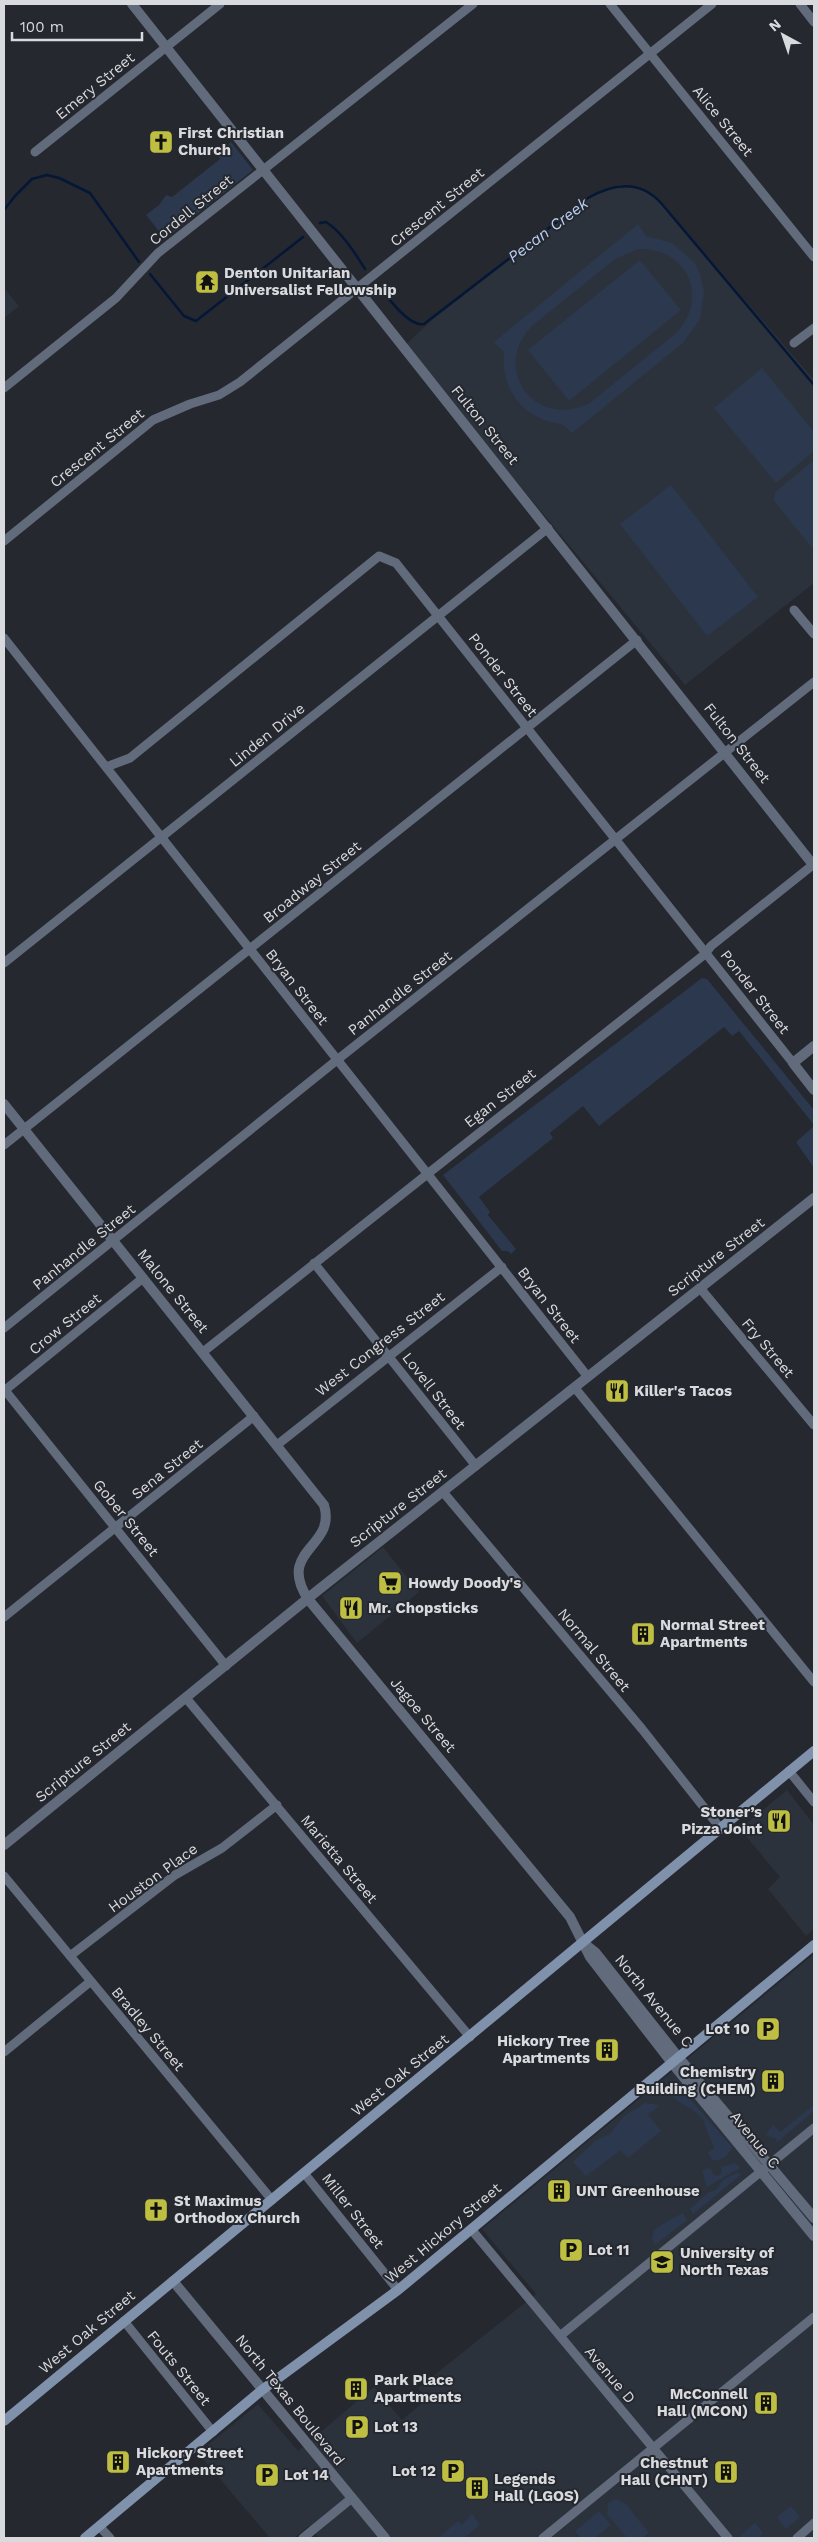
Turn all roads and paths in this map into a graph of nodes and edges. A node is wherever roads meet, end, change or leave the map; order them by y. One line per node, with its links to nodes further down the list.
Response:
1 (132, 4): 8 (street, Fulton Street)
2 (220, 4): 8 (street, Emery Street)
3 (473, 4): 11 (street, Cordell Street)
4 (610, 4): 9 (street, Alice Street)
5 (712, 4): 9 (street, Crescent Street)
6 (800, 4): 7 (street)
7 (814, 22)
8 (166, 47): 10 (street, Emery Street); 11 (street, Fulton Street)
9 (651, 53): 12 (street, Alice Street); 13 (street, Crescent Street)
10 (35, 152)
11 (264, 170): 13 (street, Fulton Street); 16 (street, Cordell Street)
12 (814, 256)
13 (358, 288): 17 (street, Fulton Street); 18 (street, Crescent Street)
14 (814, 328): 15 (street)
15 (794, 343)
16 (4, 388)
17 (548, 528): 20 (street, Linden Drive); 23 (street, Fulton Street)
18 (4, 541)
19 (794, 610): 21 (street)
20 (438, 616): 25 (street, Ponder Street); 27 (street, Ponder Street); 28 (street, Linden Drive)
21 (814, 634)
22 (4, 638): 27 (street, Bryan Street)
23 (637, 640): 25 (street, Broadway Street); 26 (street, Fulton Street)
24 (814, 682): 26 (street, Panhandle Street)
25 (526, 728): 29 (street, Ponder Street); 31 (street, Broadway Street)
26 (725, 753): 29 (street, Panhandle Street); 30 (street, Fulton Street)
27 (106, 767): 28 (street, Bryan Street)
28 (161, 837): 31 (street, Bryan Street); 33 (street, Linden Drive)
29 (615, 840): 32 (street, Ponder Street); 35 (street, Panhandle Street)
30 (814, 865): 32 (street, Egan Street)
31 (250, 949): 35 (street, Bryan Street); 39 (street, Broadway Street)
32 (706, 954): 36 (street, Ponder Street); 41 (street, Egan Street)
33 (4, 963)
34 (814, 1046): 36 (street)
35 (338, 1060): 41 (street, Bryan Street); 43 (street, Panhandle Street)
36 (792, 1064): 37 (street, Ponder Street)
37 (814, 1090)
38 (4, 1104): 39 (street, Malone Street)
39 (24, 1129): 40 (street, Broadway Street); 43 (street, Malone Street)
40 (4, 1145)
41 (427, 1173): 44 (street, Egan Street); 45 (street, Bryan Street)
42 (814, 1198): 47 (street, Scripture Street)
43 (113, 1241): 46 (street, Malone Street); 48 (street, Panhandle Street)
44 (314, 1263): 49 (street, Egan Street); 50 (street, Lovell Street)
45 (502, 1267): 50 (street, West Congress Street); 51 (street, Bryan Street)
46 (143, 1278): 49 (street, Malone Street); 53 (street, Crow Street)
47 (700, 1288): 51 (street, Scripture Street); 55 (street, Fry Street)
48 (4, 1328)
49 (203, 1352): 54 (street, Malone Street)
50 (390, 1356): 56 (street, West Congress Street); 57 (street, Lovell Street)
51 (588, 1377): 52 (street, Scripture Street)
52 (574, 1388): 57 (street, Scripture Street); 64 (street)
53 (4, 1390): 60 (street, Gober Street)
54 (254, 1416): 56 (street, Malone Street); 60 (street, Sena Street)
55 (814, 1425)
56 (277, 1445): 59 (street, Malone Street)
57 (476, 1466): 58 (street, Scripture Street)
58 (443, 1492): 61 (street, Scripture Street); 70 (street, Normal Street)
59 (319, 1497): 61 (street, Jagoe Street)
60 (116, 1528): 62 (street, Sena Street); 63 (street, Gober Street)
61 (308, 1599): 63 (street, Scripture Street); 73 (street, Jagoe Street)
62 (4, 1617)
63 (226, 1666): 65 (street, Scripture Street)
64 (814, 1682)
65 (186, 1698): 69 (street, Marietta Street); 71 (street, Scripture Street)
66 (814, 1751): 67 (main road, West Oak Street)
67 (789, 1772): 68 (street); 70 (main road, West Oak Street)
68 (814, 1802)
69 (277, 1805): 75 (street, Houston Place); 77 (street, Marietta Street)
70 (721, 1829): 73 (main road, West Oak Street)
71 (4, 1845)
72 (4, 1876): 75 (street, Bradley Street)
73 (584, 1943): 77 (main road, West Oak Street); 79 (street, North Avenue C)
74 (814, 1945): 79 (main road, West Hickory Street)
75 (70, 1956): 76 (street, Bradley Street)
76 (91, 1981): 78 (street); 83 (street, Bradley Street)
77 (470, 2037): 82 (main road, West Oak Street)
78 (4, 2052)
79 (676, 2060): 81 (street, North Avenue C); 85 (main road, West Hickory Street)
80 (814, 2128): 81 (street)
81 (765, 2168): 84 (street, North Avenue C); 86 (street, Avenue C); 91 (street)
82 (304, 2173): 83 (main road, West Oak Street); 88 (street, Miller Street)
83 (272, 2200): 87 (main road, West Oak Street)
84 (814, 2218)
85 (471, 2229): 88 (main road, West Hickory Street); 91 (street, Avenue D)
86 (814, 2236)
87 (173, 2281): 90 (main road, West Oak Street); 92 (street, North Texas Boulevard)
88 (398, 2290): 92 (main road, West Hickory Street)
89 (814, 2317): 95 (street)
90 (124, 2321): 93 (main road, West Oak Street); 94 (street, Fouts Street)
91 (560, 2336): 95 (street, Avenue D)
92 (262, 2390): 94 (main road, West Hickory Street); 96 (street, North Texas Boulevard)
93 (4, 2421)
94 (213, 2432): 98 (main road, West Hickory Street)
95 (653, 2448): 103 (street); 104 (street, Avenue D)
96 (352, 2498): 101 (street); 102 (street, North Texas Boulevard)
97 (814, 2523): 105 (street)
98 (100, 2526): 99 (main road, West Hickory Street); 100 (street)
99 (84, 2538)
100 (110, 2538)
101 (303, 2538)
102 (385, 2538)
103 (543, 2538)
104 (728, 2538)
105 (797, 2538)

